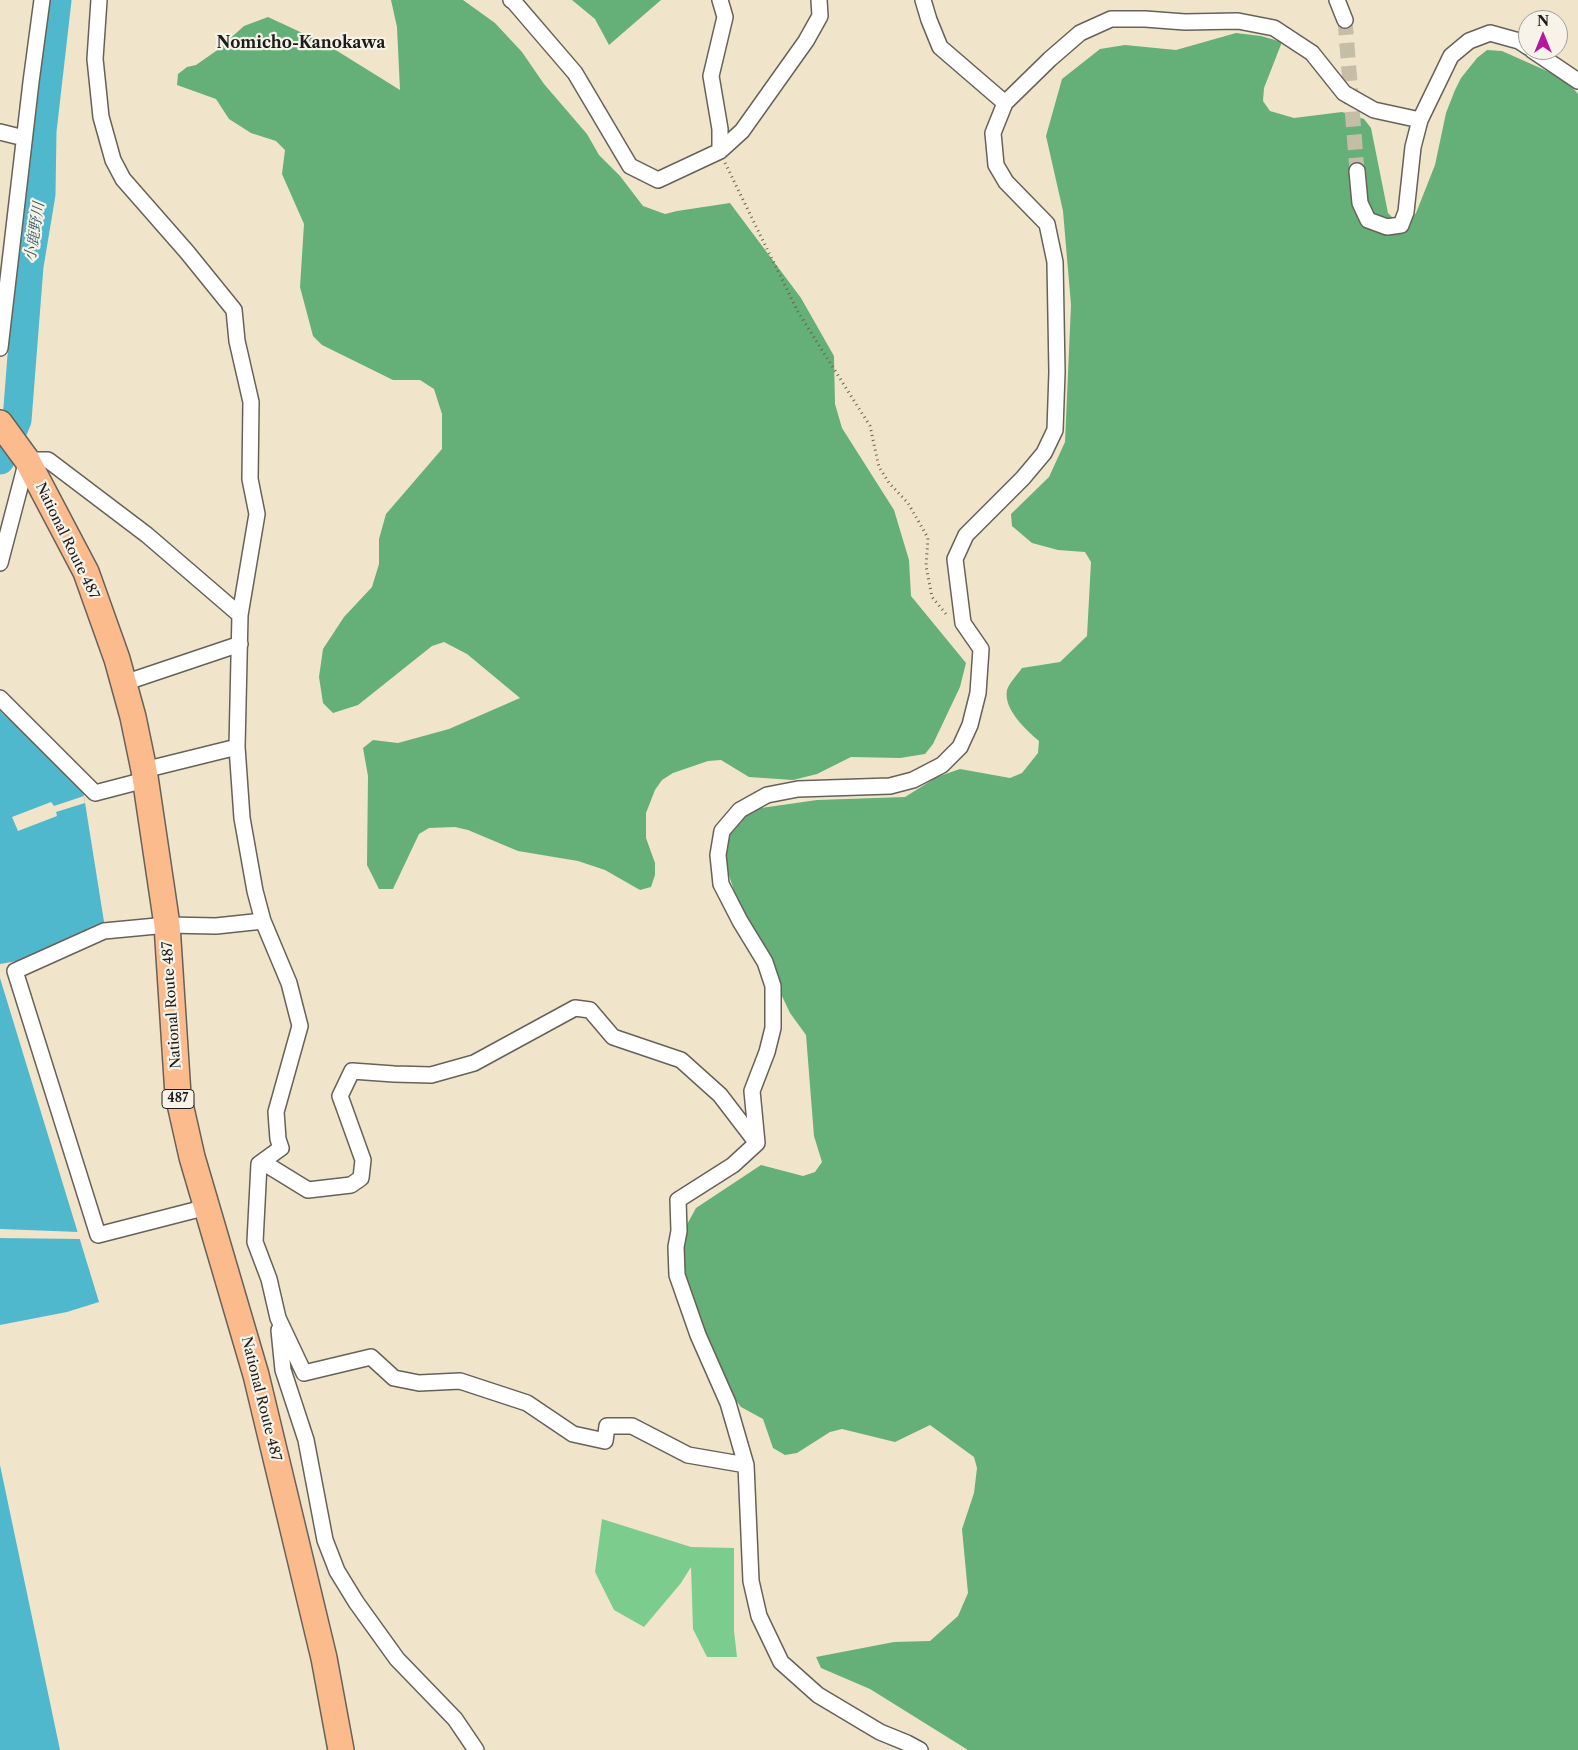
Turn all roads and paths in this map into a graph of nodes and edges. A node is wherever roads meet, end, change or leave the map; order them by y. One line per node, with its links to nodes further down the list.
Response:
1 (42, 0): 15 (street)
2 (99, 0): 22 (street)
3 (511, 0): 16 (street)
4 (720, 0): 16 (street)
5 (819, 0): 16 (street)
6 (923, 0): 12 (street)
7 (1337, 0): 8 (street)
8 (1345, 20)
9 (1518, 42): 13 (street)
10 (1546, 60): 11 (street)
11 (1578, 82)
12 (1004, 102): 13 (street); 31 (street)
13 (1420, 120): 17 (street)
14 (0, 132): 15 (street)
15 (24, 138): 18 (street)
16 (720, 151): 23 (path)
17 (1357, 171)
18 (0, 348)
19 (0, 423): 20 (highway, National Route 487 / 487)
20 (25, 457): 21 (street); 22 (street); 25 (highway, National Route 487 / 487)
21 (0, 563)
22 (240, 615): 24 (street)
23 (948, 616)
24 (240, 644): 25 (street); 27 (street)
25 (124, 683): 28 (highway, National Route 487 / 487)
26 (0, 698): 28 (street)
27 (237, 747): 28 (street); 29 (street)
28 (144, 775): 30 (highway, National Route 487 / 487)
29 (263, 921): 30 (street); 32 (street)
30 (167, 925): 33 (highway, National Route 487 / 487); 33 (street)
31 (756, 1143): 32 (street); 35 (street)
32 (259, 1164): 34 (street)
33 (207, 1207): 36 (highway, National Route 487 / 487)
34 (278, 1318): 35 (street); 37 (street)
35 (746, 1465): 38 (street)
36 (341, 1750)
37 (476, 1750)
38 (920, 1750)

